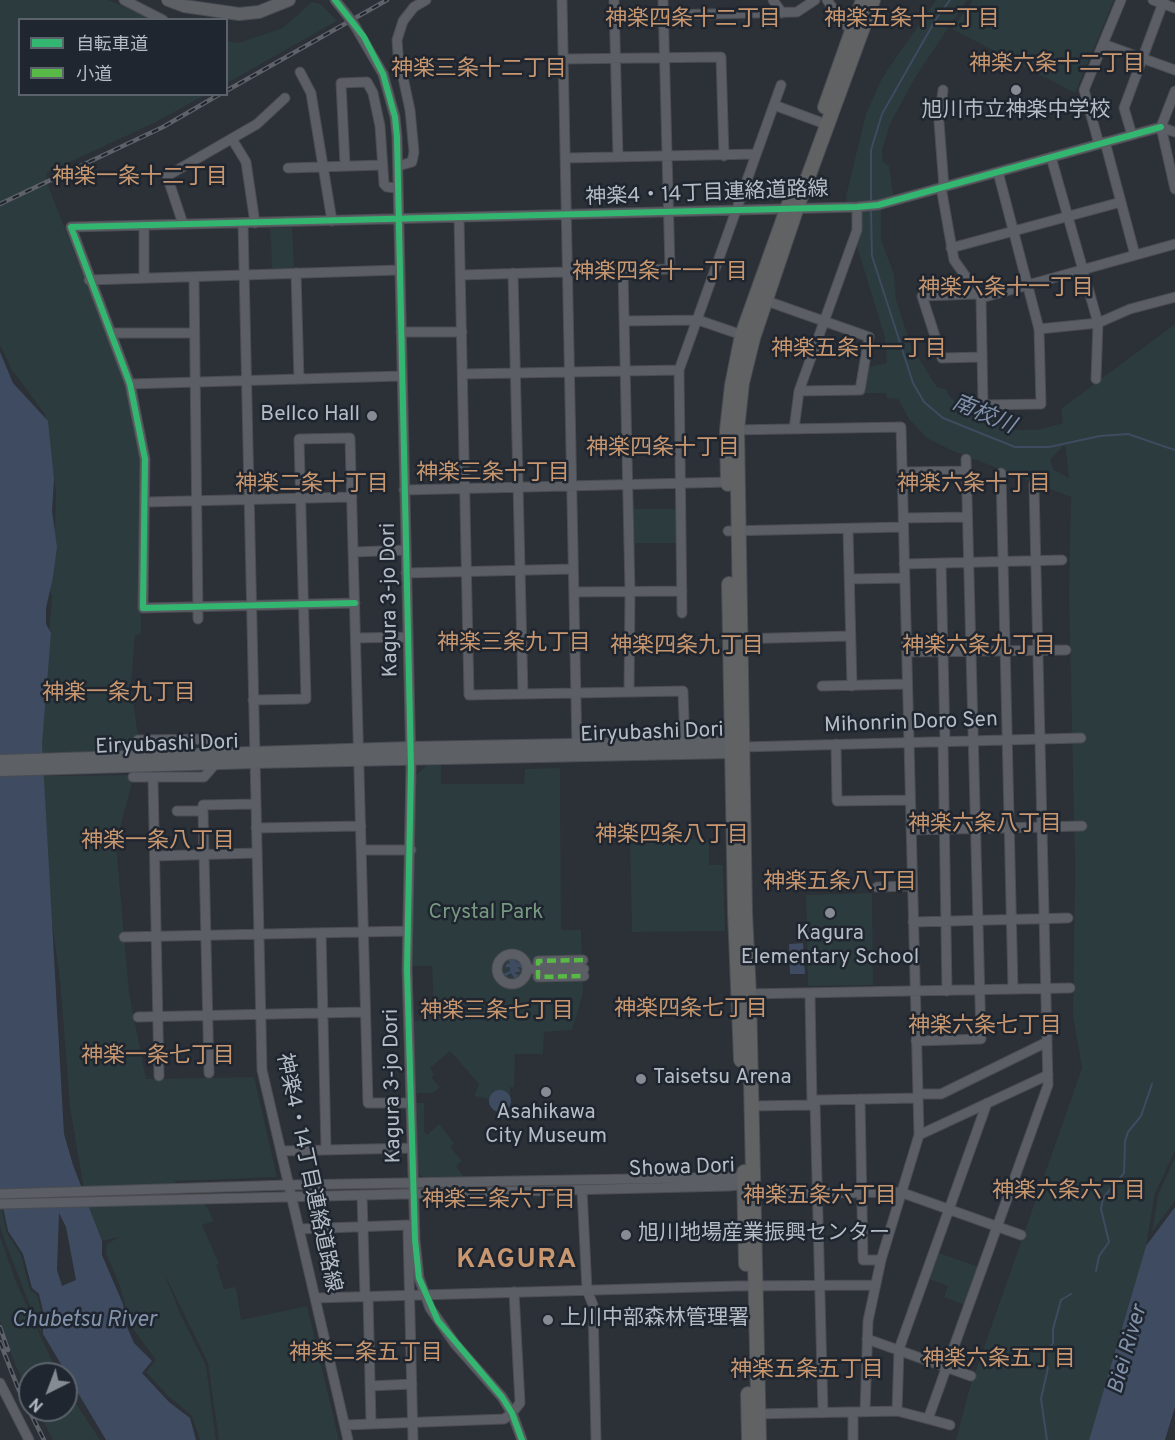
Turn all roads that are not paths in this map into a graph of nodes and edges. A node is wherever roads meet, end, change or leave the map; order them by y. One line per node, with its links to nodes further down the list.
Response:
1 (124, 0): 23 (street)
2 (168, 0): 20 (main road)
3 (197, 0): 20 (main road)
4 (271, 0): 20 (main road)
5 (289, 0): 20 (main road)
6 (335, 0): 52 (street, Kagura 3-jo Dori, bridge)
7 (426, 0): 52 (street)
8 (562, 0): 29 (street)
9 (614, 0): 27 (street)
10 (663, 0): 22 (street)
11 (773, 0): 21 (street)
12 (815, 0): 21 (street)
13 (827, 0): 24 (street)
14 (863, 0): 24 (highway)
15 (873, 0): 24 (highway)
16 (1120, 0): 25 (street)
17 (1153, 0): 18 (street)
18 (1163, 2): 19 (street); 28 (street)
19 (1175, 8)
20 (215, 9)
21 (782, 13): 22 (street)
22 (664, 15): 26 (street)
23 (159, 18)
24 (857, 31): 37 (highway)
25 (1103, 44): 28 (street); 42 (street)
26 (664, 57): 27 (street); 44 (street); 45 (street)
27 (616, 58): 29 (street); 46 (street)
28 (1142, 58): 30 (street); 40 (street)
29 (564, 59): 48 (street)
30 (1175, 70)
31 (300, 72): 49 (street)
32 (781, 85): 36 (street)
33 (943, 90): 55 (street)
34 (1175, 91): 38 (street)
35 (285, 98): 41 (street)
36 (774, 105): 37 (street); 43 (street)
37 (824, 123): 60 (highway)
38 (1161, 127): 39 (street); 40 (street, 神楽4・14丁目連絡道路線); 57 (street)
39 (1175, 132)
40 (1132, 135): 42 (street, 神楽4・14丁目連絡道路線)
41 (232, 139): 69 (street); 70 (street)
42 (1102, 143): 47 (street, 神楽4・14丁目連絡道路線); 58 (street)
43 (756, 154): 45 (street); 61 (street)
44 (667, 156): 45 (street); 46 (street); 62 (street)
45 (724, 156)
46 (618, 157): 48 (street)
47 (1051, 157): 54 (street, 神楽4・14丁目連絡道路線); 64 (street)
48 (566, 158): 63 (street)
49 (323, 165): 50 (street); 53 (street); 67 (street)
50 (345, 165): 51 (street); 51 (street)
51 (382, 165): 56 (street)
52 (398, 166): 56 (street, Kagura 3-jo Dori)
53 (288, 168)
54 (998, 172): 55 (street, 神楽4・14丁目連絡道路線); 72 (street)
55 (942, 187): 59 (street, 神楽4・14丁目連絡道路線); 74 (street)
56 (398, 188): 66 (street, Kagura 3-jo Dori)
57 (1175, 189)
58 (1121, 202): 64 (street); 75 (street)
59 (857, 207): 60 (street, 神楽4・14丁目連絡道路線); 93 (street)
60 (791, 210): 61 (street, 神楽4・14丁目連絡道路線); 90 (highway)
61 (735, 211): 62 (street, 神楽4・14丁目連絡道路線); 91 (street)
62 (668, 213): 63 (street, 神楽4・14丁目連絡道路線); 77 (street)
63 (567, 215): 65 (street, 神楽4・14丁目連絡道路線); 79 (street)
64 (1068, 217): 72 (street); 78 (street)
65 (459, 218): 66 (street, 神楽4・14丁目連絡道路線); 83 (street)
66 (398, 219): 67 (street, 神楽4・14丁目連絡道路線); 76 (street, Kagura 3-jo Dori)
67 (332, 221): 69 (street, 神楽4・14丁目連絡道路線)
68 (243, 223): 69 (street, 神楽4・14丁目連絡道路線); 70 (street); 82 (street, 神楽4・14丁目連絡道路線)
69 (255, 223)
70 (183, 224): 71 (street)
71 (144, 225): 85 (street); 86 (street)
72 (1014, 231): 74 (street); 87 (street)
73 (1175, 244): 75 (street)
74 (951, 248): 88 (street)
75 (1135, 255): 78 (street)
76 (399, 270): 80 (street); 96 (street, Kagura 3-jo Dori)
77 (623, 270): 79 (street); 92 (street)
78 (1082, 270): 87 (street); 94 (street)
79 (568, 272): 81 (street); 104 (street)
80 (296, 273): 82 (street); 108 (street)
81 (513, 273): 83 (street); 106 (street)
82 (244, 275): 84 (street); 110 (street, 神楽4・14丁目連絡道路線)
83 (461, 275): 97 (street)
84 (194, 277): 85 (street); 99 (street)
85 (144, 278): 86 (street)
86 (89, 280): 98 (street)
87 (1029, 285): 88 (street); 95 (street)
88 (979, 296): 101 (street); 101 (street)
89 (1175, 297): 94 (street)
90 (761, 299): 93 (street); 100 (highway)
91 (698, 320): 92 (street); 100 (street); 103 (street)
92 (624, 321): 102 (street)
93 (824, 321): 113 (street); 113 (street)
94 (1098, 323): 95 (street); 109 (street)
95 (1039, 329): 101 (street)
96 (401, 332): 97 (street); 107 (street, Kagura 3-jo Dori)
97 (462, 332): 105 (street)
98 (111, 333): 99 (street); 112 (street)
99 (193, 333): 111 (street)
100 (748, 336): 115 (highway)
101 (982, 357)
102 (626, 370): 103 (street); 104 (street); 123 (street)
103 (679, 370): 121 (street)
104 (570, 373): 106 (street); 125 (street)
105 (463, 374): 106 (street); 126 (street)
106 (515, 374): 124 (street)
107 (402, 376): 108 (street); 127 (street, Kagura 3-jo Dori)
108 (298, 379): 110 (street)
109 (1096, 379)
110 (246, 380): 111 (street); 130 (street, 神楽4・14丁目連絡道路線)
111 (194, 382): 112 (street); 131 (street)
112 (130, 384): 132 (street)
113 (799, 391): 114 (street)
114 (794, 429): 115 (street); 118 (street)
115 (732, 430): 120 (highway)
116 (966, 459): 117 (street)
117 (966, 471): 118 (street); 133 (street)
118 (902, 472): 134 (street)
119 (1001, 473): 141 (street)
120 (732, 482): 121 (street); 136 (highway)
121 (680, 483): 123 (street); 151 (street)
122 (1034, 484): 140 (street)
123 (628, 485): 125 (street); 153 (street)
124 (519, 487): 125 (street); 126 (street); 146 (street)
125 (572, 487): 145 (street)
126 (465, 488): 127 (street); 147 (street)
127 (404, 490): 137 (street, Kagura 3-jo Dori)
128 (352, 497): 129 (street); 129 (street); 138 (street)
129 (301, 498): 130 (street); 155 (street)
130 (249, 500): 131 (street); 156 (street, 神楽4・14丁目連絡道路線)
131 (197, 501): 132 (street); 157 (street)
132 (146, 502): 157 (street)
133 (967, 517): 134 (street); 143 (street)
134 (903, 523): 135 (street); 144 (street)
135 (848, 529): 136 (street); 150 (street)
136 (733, 531): 163 (highway)
137 (406, 550): 138 (street); 148 (street, Kagura 3-jo Dori)
138 (354, 552): 154 (street)
139 (1062, 560): 140 (street)
140 (1037, 561): 141 (street); 168 (street)
141 (1003, 562): 143 (street); 164 (street)
142 (941, 563): 143 (street); 144 (street); 166 (street)
143 (968, 563): 167 (street)
144 (904, 564): 149 (street)
145 (573, 569): 146 (street); 152 (street)
146 (520, 571): 147 (street); 175 (street)
147 (466, 572): 148 (street); 175 (street)
148 (406, 573): 161 (street, Kagura 3-jo Dori)
149 (905, 578): 150 (street); 169 (street)
150 (850, 579): 160 (street)
151 (682, 591): 153 (street); 158 (street)
152 (574, 592): 153 (street); 174 (street)
153 (630, 592): 173 (street)
154 (355, 603): 155 (street); 162 (street)
155 (304, 604): 156 (street); 176 (street)
156 (251, 605): 157 (street); 176 (street, 神楽4・14丁目連絡道路線)
157 (198, 606): 159 (street)
158 (682, 612)
159 (198, 620)
160 (851, 636): 163 (street); 172 (street)
161 (408, 637): 162 (street); 188 (street, Kagura 3-jo Dori)
162 (356, 638): 189 (street)
163 (735, 638): 185 (highway)
164 (1005, 650): 167 (street); 168 (street); 178 (street)
165 (1066, 650): 168 (street)
166 (943, 651): 167 (street); 169 (street); 181 (street)
167 (971, 651): 180 (street)
168 (1038, 651): 179 (street)
169 (907, 652): 170 (street)
170 (907, 684): 172 (street); 182 (street)
171 (822, 686): 172 (street)
172 (852, 686)
173 (629, 692): 174 (street); 186 (street)
174 (576, 693): 175 (street); 187 (street)
175 (523, 694)
176 (253, 700): 190 (street, 神楽4・14丁目連絡道路線)
177 (1081, 738): 179 (street, Mihonrin Doro Sen)
178 (1007, 739): 179 (street, Mihonrin Doro Sen); 180 (street, Mihonrin Doro Sen); 206 (street)
179 (1040, 739): 203 (street)
180 (973, 740): 181 (street, Mihonrin Doro Sen); 205 (street)
181 (944, 741): 182 (street, Mihonrin Doro Sen); 207 (street)
182 (909, 742): 184 (street, Mihonrin Doro Sen); 197 (street)
183 (138, 743): 191 (street)
184 (836, 744): 185 (street, Mihonrin Doro Sen); 197 (street)
185 (735, 747): 186 (main road, Eiryubashi Dori); 237 (highway)
186 (685, 748): 187 (main road, Eiryubashi Dori)
187 (577, 750): 188 (main road, Eiryubashi Dori)
188 (411, 753): 189 (main road, Eiryubashi Dori); 210 (street, Kagura 3-jo Dori)
189 (358, 754): 190 (main road, Eiryubashi Dori); 201 (street)
190 (254, 757): 191 (main road, Eiryubashi Dori); 198 (street, 神楽4・14丁目連絡道路線)
191 (215, 758): 193 (main road, Eiryubashi Dori); 196 (street)
192 (0, 761): 193 (main road, Eiryubashi Dori)
193 (106, 763): 194 (main road, Eiryubashi Dori)
194 (0, 770)
195 (133, 777): 196 (street)
196 (153, 778): 213 (street)
197 (910, 800): 208 (street)
198 (256, 804): 200 (street); 204 (street, 神楽4・14丁目連絡道路線)
199 (177, 811): 200 (street)
200 (203, 811): 212 (street)
201 (361, 826): 204 (street); 209 (street)
202 (1082, 826): 203 (street)
203 (1042, 827): 206 (street); 216 (street)
204 (256, 828): 211 (street, 神楽4・14丁目連絡道路線)
205 (976, 828): 206 (street); 207 (street); 219 (street)
206 (1009, 828): 218 (street)
207 (944, 829): 208 (street); 220 (street)
208 (911, 830): 214 (street)
209 (361, 850): 210 (street); 223 (street)
210 (411, 850): 222 (street, Kagura 3-jo Dori)
211 (257, 853): 212 (street); 225 (street, 神楽4・14丁目連絡道路線)
212 (204, 855): 213 (street); 226 (street)
213 (155, 856): 228 (street)
214 (912, 886): 215 (street); 221 (street)
215 (877, 887)
216 (1046, 918): 217 (street); 218 (street); 231 (street)
217 (1068, 918)
218 (1011, 919): 219 (street); 233 (street)
219 (978, 920): 220 (street); 235 (street)
220 (946, 921): 221 (street); 234 (street)
221 (913, 922): 236 (street)
222 (408, 931): 223 (street); 252 (street, Kagura 3-jo Dori)
223 (363, 932): 224 (street); 239 (street)
224 (321, 933): 225 (street); 240 (street)
225 (259, 935): 226 (street); 243 (street, 神楽4・14丁目連絡道路線)
226 (206, 936): 228 (street); 242 (street)
227 (124, 937): 228 (street)
228 (155, 937): 241 (street)
229 (584, 968): 230 (street)
230 (527, 970)
231 (1047, 988): 232 (street); 233 (street); 246 (street)
232 (1070, 988)
233 (1013, 989): 235 (street)
234 (947, 991): 235 (street); 236 (street)
235 (980, 991): 245 (street)
236 (915, 992): 238 (street); 245 (street)
237 (745, 994): 238 (street); 255 (highway); 262 (highway)
238 (810, 995): 253 (street)
239 (365, 1012): 240 (street); 252 (street)
240 (322, 1013): 243 (street); 258 (street)
241 (158, 1016): 242 (street); 244 (street); 249 (street)
242 (207, 1016): 243 (street); 247 (street)
243 (261, 1016): 259 (street, 神楽4・14丁目連絡道路線)
244 (138, 1017)
245 (916, 1041): 250 (street)
246 (1047, 1042): 248 (street); 250 (street)
247 (209, 1072)
248 (1048, 1075): 254 (street); 274 (street)
249 (159, 1076)
250 (918, 1096): 251 (street); 256 (street)
251 (860, 1099): 253 (street); 264 (street)
252 (411, 1103): 257 (street, Kagura 3-jo Dori)
253 (814, 1103): 255 (street); 266 (street)
254 (987, 1103): 256 (street); 272 (street)
255 (751, 1106): 262 (highway)
256 (919, 1135): 265 (street)
257 (412, 1148): 258 (street); 260 (street, Kagura 3-jo Dori)
258 (326, 1149): 259 (street)
259 (281, 1151): 261 (street, 神楽4・14丁目連絡道路線)
260 (413, 1183): 261 (street, Showa Dori); 262 (street, Showa Dori); 268 (street, Kagura 3-jo Dori)
261 (289, 1185): 267 (street, Showa Dori); 270 (street, 神楽4・14丁目連絡道路線)
262 (747, 1187): 263 (street, Showa Dori); 266 (street); 280 (highway)
263 (582, 1190): 268 (street, Showa Dori); 282 (street)
264 (862, 1192): 265 (street); 266 (street); 278 (street)
265 (900, 1192): 272 (street); 278 (street)
266 (819, 1193): 281 (street)
267 (0, 1194)
268 (410, 1194): 269 (street, Showa Dori); 273 (street); 284 (street)
269 (362, 1195): 270 (street, Showa Dori); 275 (street)
270 (292, 1197): 271 (street, Showa Dori); 276 (street, 神楽4・14丁目連絡道路線)
271 (0, 1204)
272 (949, 1209): 274 (street); 289 (street)
273 (408, 1225): 275 (street); 285 (street)
274 (997, 1226): 277 (street); 290 (street)
275 (363, 1227): 276 (street); 286 (street)
276 (299, 1229): 287 (street, 神楽4・14丁目連絡道路線)
277 (1021, 1235)
278 (880, 1260): 279 (street)
279 (874, 1286): 281 (street); 288 (street)
280 (751, 1287): 281 (street); 282 (street); 300 (highway)
281 (820, 1287): 299 (street)
282 (586, 1290): 283 (street); 310 (street)
283 (514, 1292): 284 (street); 298 (street)
284 (424, 1294): 285 (street); 298 (street)
285 (410, 1295): 286 (street); 293 (street)
286 (366, 1296): 287 (street); 294 (street)
287 (315, 1298): 304 (street, 神楽4・14丁目連絡道路線)
288 (867, 1339): 289 (street); 297 (street)
289 (899, 1350): 290 (street); 295 (street)
290 (948, 1368): 291 (street); 301 (street)
291 (970, 1376)
292 (0, 1383): 306 (street)
293 (412, 1384): 294 (street); 302 (street)
294 (370, 1386): 303 (street)
295 (897, 1411): 297 (street); 301 (street)
296 (853, 1412): 297 (street); 299 (street); 313 (street)
297 (866, 1412)
298 (512, 1413): 302 (street); 309 (street)
299 (824, 1413): 300 (street)
300 (753, 1414): 311 (highway); 312 (highway)
301 (928, 1419): 305 (street)
302 (413, 1422): 303 (street); 308 (street)
303 (371, 1424): 304 (street)
304 (345, 1425): 307 (street, 神楽4・14丁目連絡道路線)
305 (950, 1425)
306 (29, 1440)
307 (348, 1440)
308 (413, 1440)
309 (522, 1440)
310 (596, 1440)
311 (749, 1440)
312 (759, 1440)
313 (853, 1440)

